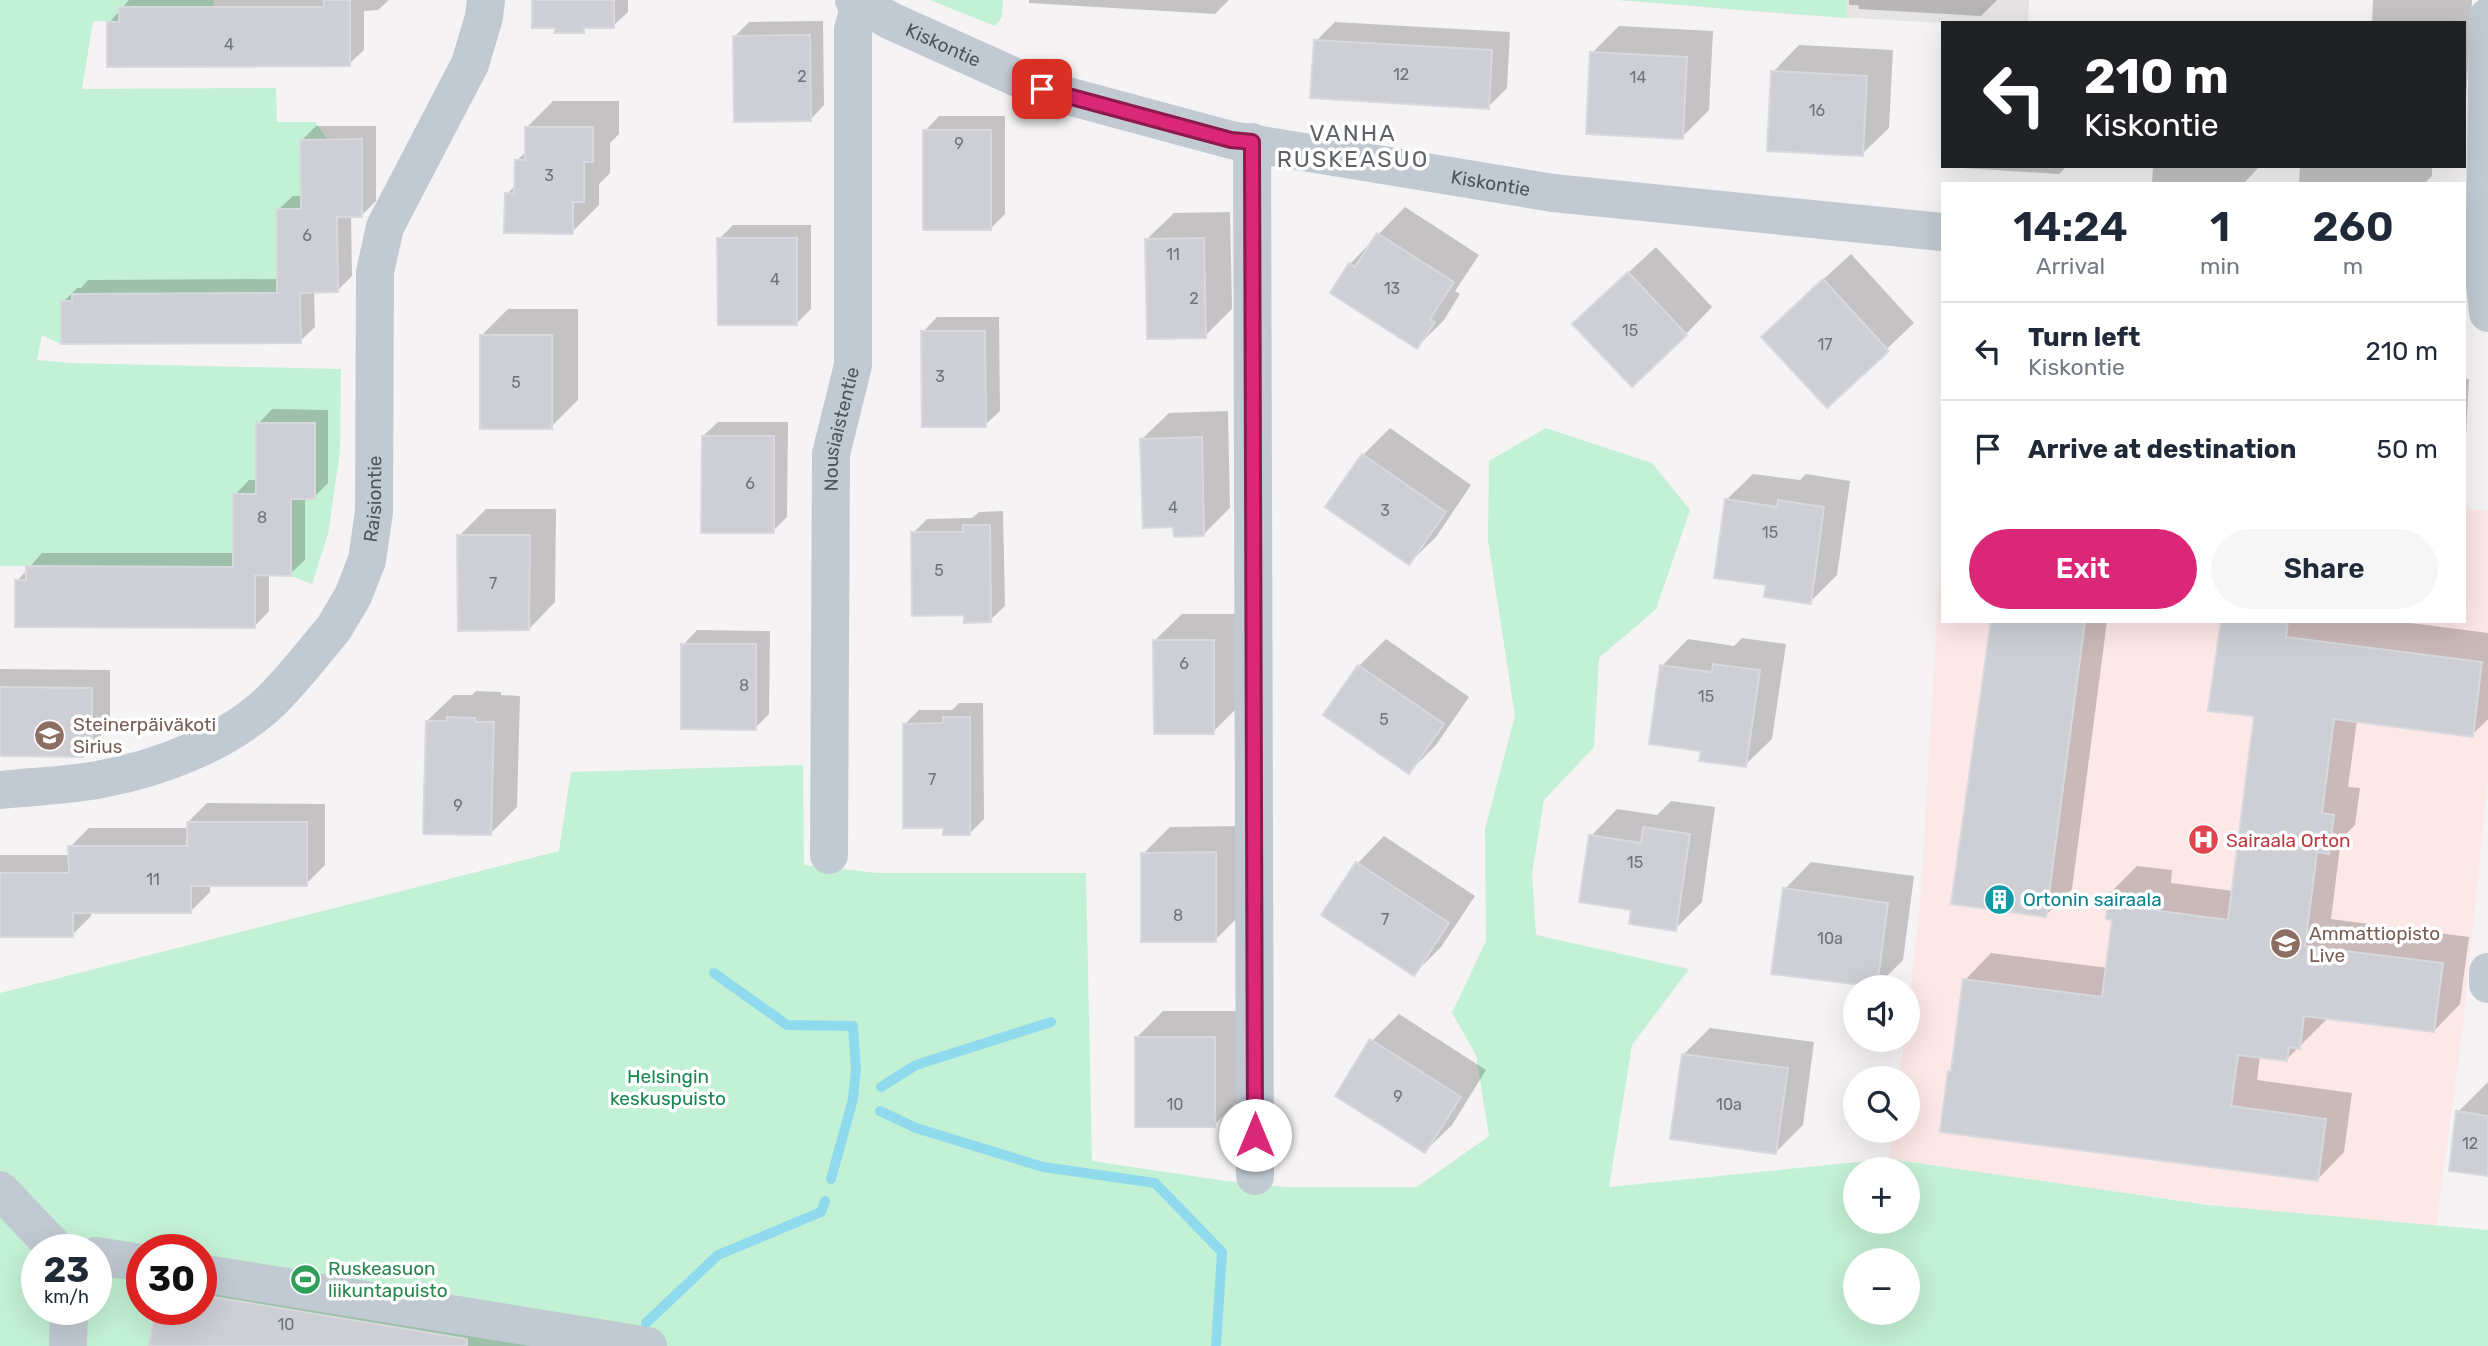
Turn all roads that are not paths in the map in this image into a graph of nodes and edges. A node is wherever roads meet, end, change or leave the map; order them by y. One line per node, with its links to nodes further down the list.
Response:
1 (486, 0): 7 (street, Raisiontie)
2 (857, 2): 4 (street, Kiskontie); 8 (street, Nousiaistentie)
3 (2488, 17): 6 (street)
4 (1252, 142): 5 (street, Kiskontie); 11 (street)
5 (1941, 232)
6 (2481, 285)
7 (0, 790)
8 (829, 855)
9 (2488, 972): 10 (street)
10 (2488, 984)
11 (1255, 1176)
12 (0, 1190): 13 (street)
13 (43, 1234)
14 (217, 1276): 17 (street)
15 (69, 1325): 16 (street)
16 (68, 1346)
17 (648, 1346)

